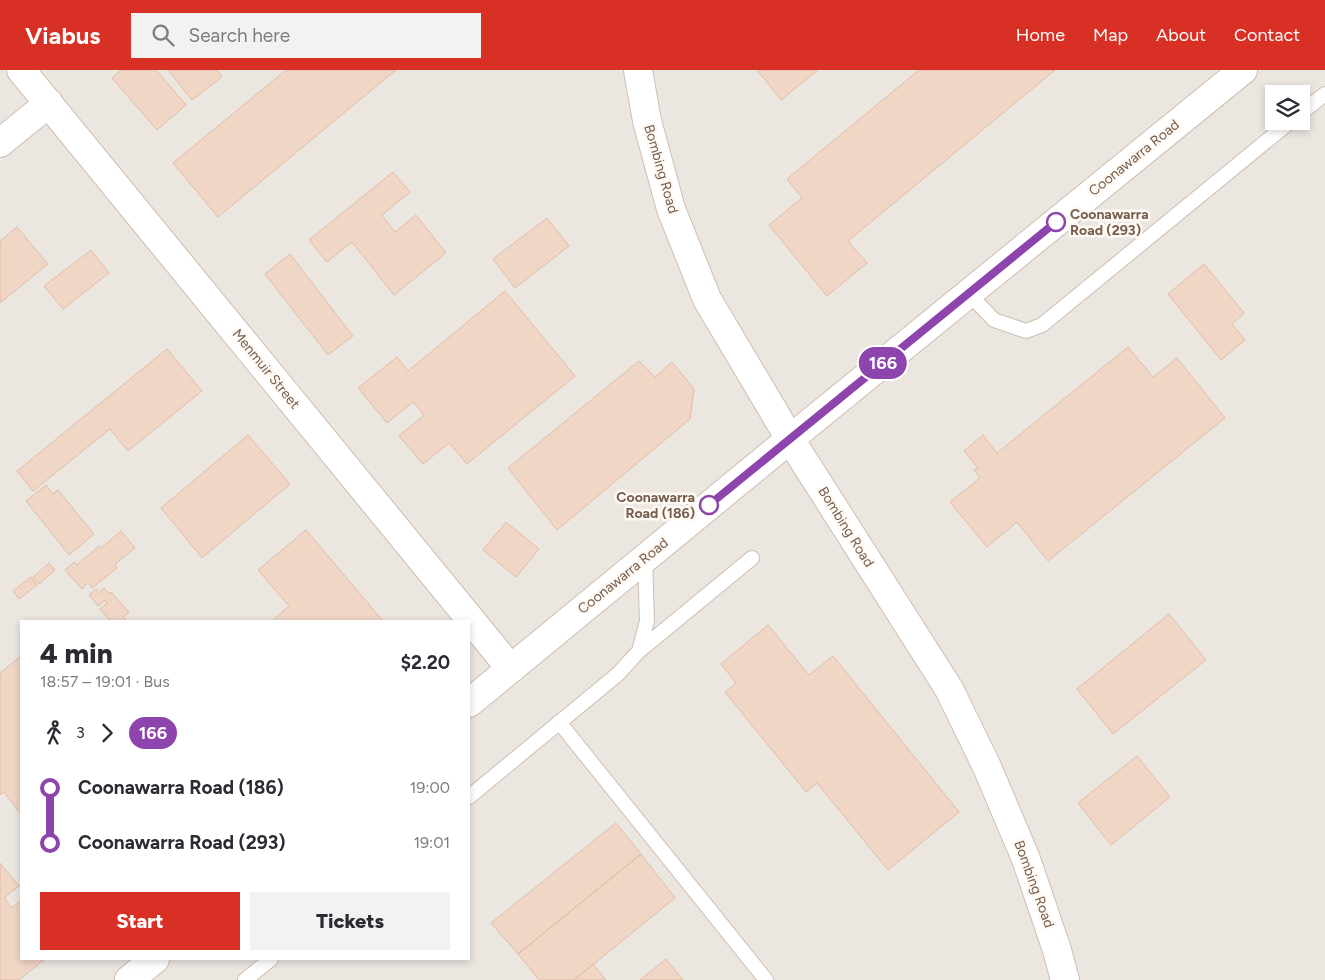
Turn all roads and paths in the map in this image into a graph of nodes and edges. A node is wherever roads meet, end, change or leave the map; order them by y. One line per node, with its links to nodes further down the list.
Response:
1 (22, 70): 5 (street, Menmuir Street)
2 (638, 70): 10 (street, Bombing Road)
3 (1242, 70): 9 (street, Coonawarra Road)
4 (1325, 94): 6 (lane)
5 (49, 103): 8 (street); 14 (street, Menmuir Street)
6 (1310, 106)
7 (1281, 130): 9 (lane)
8 (0, 143)
9 (968, 294): 10 (street, Coonawarra Road)
10 (790, 439): 11 (street, Coonawarra Road); 23 (street, Bombing Road)
11 (645, 558): 13 (lane); 14 (street, Coonawarra Road)
12 (752, 558): 13 (lane)
13 (639, 651): 16 (lane)
14 (511, 668): 15 (street, Coonawarra Road)
15 (470, 702)
16 (559, 722): 17 (lane); 22 (lane)
17 (470, 795)
18 (154, 960): 20 (street)
19 (270, 960): 21 (lane)
20 (129, 980)
21 (245, 980)
22 (766, 980)
23 (1065, 980)

